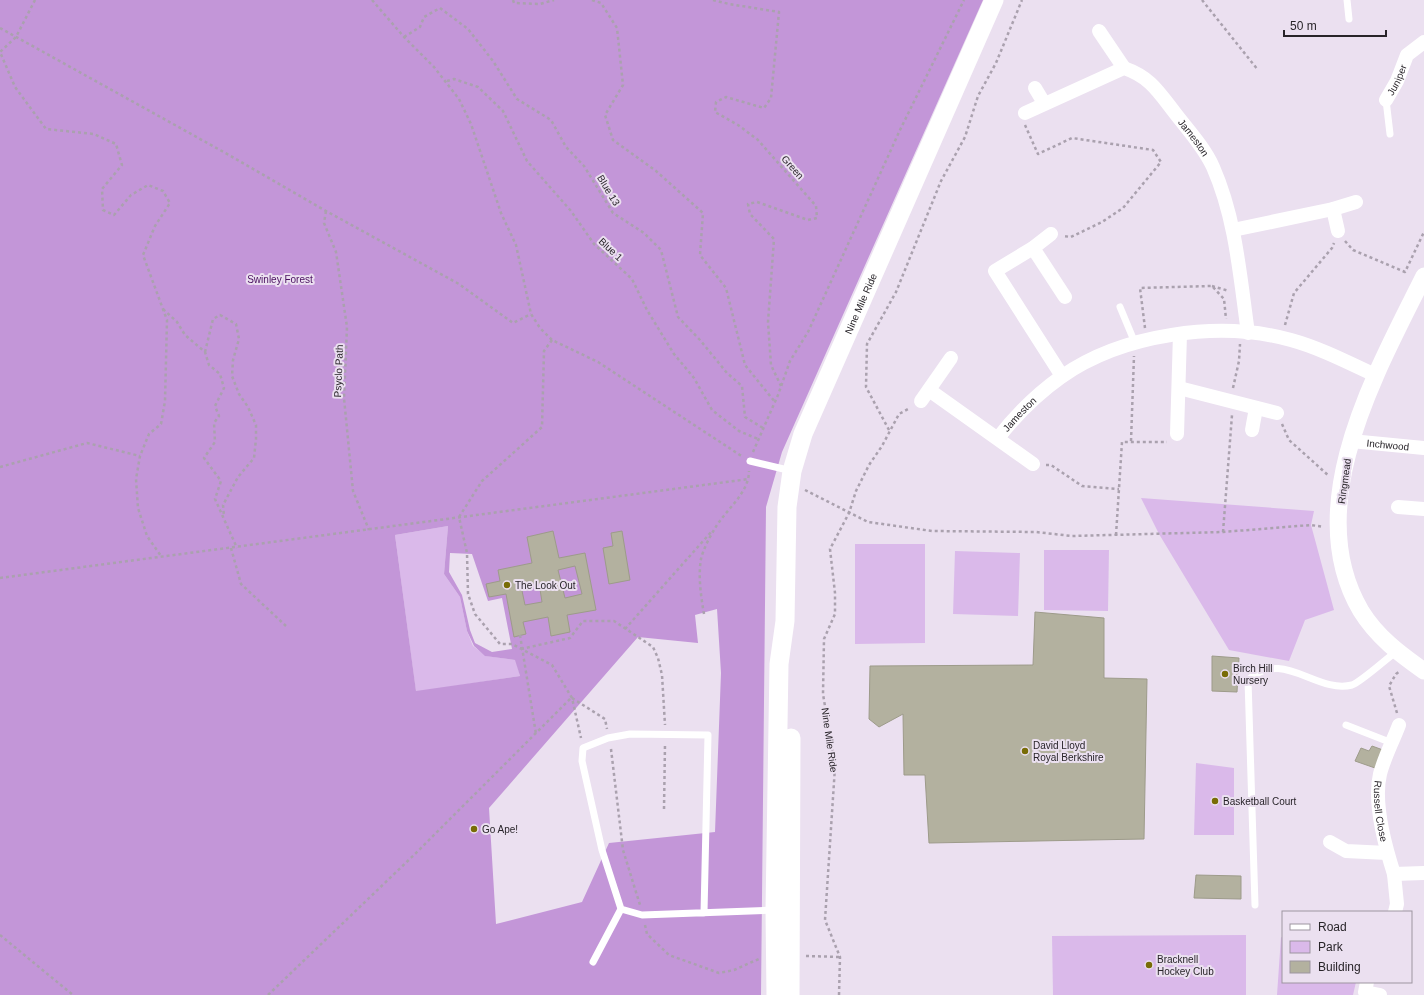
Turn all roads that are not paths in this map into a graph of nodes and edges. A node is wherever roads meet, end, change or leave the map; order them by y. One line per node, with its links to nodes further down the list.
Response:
1 (994, 0): 37 (main road, Nine Mile Ride)
2 (1347, 0): 3 (lane)
3 (1349, 19)
4 (1099, 31): 6 (street)
5 (1424, 42): 8 (street, Juniper)
6 (1124, 68): 9 (street); 14 (street, Jameston)
7 (1035, 88): 9 (street)
8 (1386, 100): 11 (lane)
9 (1044, 103): 10 (street)
10 (1025, 113)
11 (1390, 134)
12 (1356, 202): 13 (street)
13 (1333, 210): 14 (street); 15 (street)
14 (1233, 230): 21 (street, Jameston)
15 (1338, 231)
16 (1051, 234): 17 (street)
17 (1032, 248): 19 (street); 26 (street)
18 (1424, 276): 25 (street, Ringmead)
19 (1065, 298)
20 (1120, 307): 23 (lane)
21 (1238, 332): 22 (street, Jameston); 25 (street, Jameston)
22 (1180, 334): 23 (street, Jameston); 27 (street)
23 (1141, 342): 26 (street, Jameston)
24 (951, 358): 32 (street, Jameston)
25 (1374, 375): 33 (street, Ringmead)
26 (1062, 376): 32 (street, Jameston)
27 (1179, 388): 28 (street); 31 (street)
28 (1256, 408): 29 (street); 30 (street)
29 (1277, 413)
30 (1252, 430)
31 (1176, 434)
32 (998, 438): 36 (street, Jameston)
33 (1351, 441): 34 (street, Inchwood); 40 (street, Ringmead)
34 (1424, 448)
35 (750, 461): 37 (lane)
36 (1033, 464)
37 (790, 477): 51 (main road, Nine Mile Ride)
38 (1398, 507): 39 (street)
39 (1424, 509)
40 (1396, 652): 41 (street, Ringmead); 49 (lane)
41 (1424, 671)
42 (1346, 725): 44 (lane)
43 (1399, 725): 44 (street, Russell Close)
44 (1392, 742): 46 (street, Russell Close)
45 (1330, 842): 46 (street, Russell Close)
46 (1387, 853): 48 (street, Russell Close)
47 (1424, 873): 48 (street)
48 (1394, 874): 52 (street, Russell Close)
49 (1255, 905)
50 (620, 909): 53 (lane); 53 (lane); 54 (lane)
51 (783, 909): 53 (lane); 56 (main road, Nine Mile Ride); 57 (main road, Nine Mile Ride)
52 (1395, 911)
53 (704, 913)
54 (593, 962)
55 (1367, 983): 58 (street)
56 (776, 995)
57 (790, 995)
58 (1380, 995)

